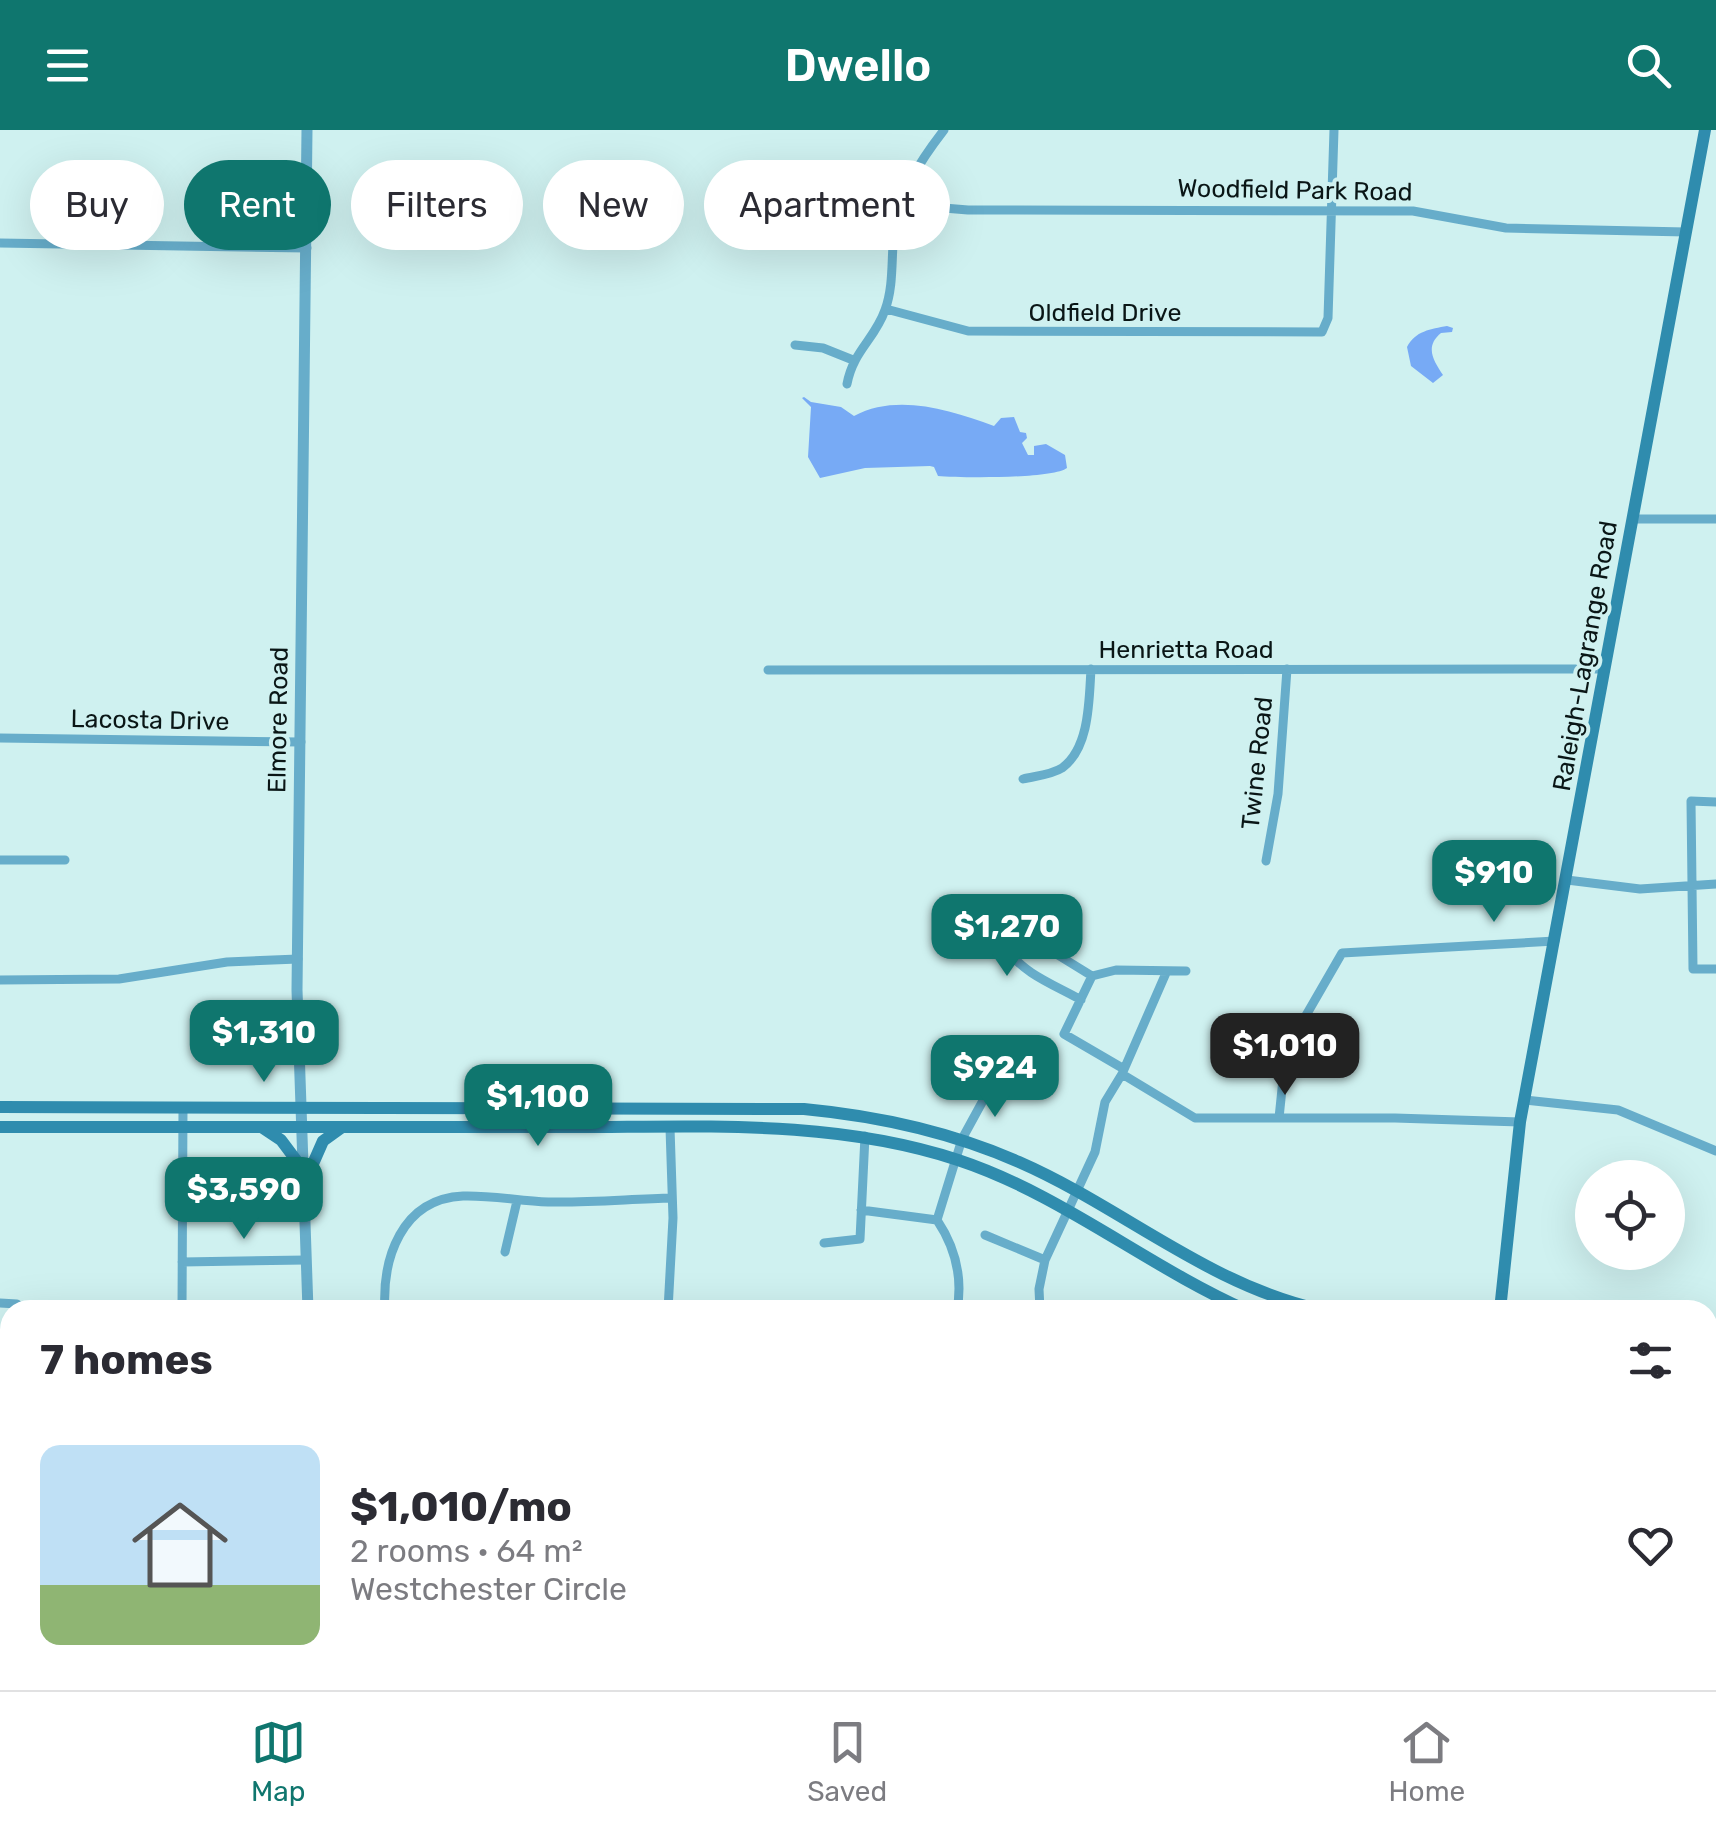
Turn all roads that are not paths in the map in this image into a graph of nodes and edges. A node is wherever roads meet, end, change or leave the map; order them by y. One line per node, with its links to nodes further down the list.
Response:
1 (307, 130): 5 (street, Elmore Road)
2 (944, 130): 6 (street)
3 (1334, 130): 8 (street)
4 (1704, 130): 9 (main road, Raleigh-Lagrange Road)
5 (307, 160)
6 (923, 160)
7 (950, 208): 8 (street, Woodfield Park Road)
8 (1332, 210): 9 (street, Woodfield Park Road); 14 (street, Oldfield Drive)
9 (1686, 232): 18 (main road, Raleigh-Lagrange Road)
10 (0, 243): 11 (street)
11 (184, 246)
12 (307, 250): 25 (street, Elmore Road)
13 (892, 250): 14 (street)
14 (886, 309): 16 (street)
15 (794, 345): 16 (street)
16 (853, 360): 17 (street)
17 (847, 384)
18 (1633, 518): 19 (street); 22 (main road, Raleigh-Lagrange Road)
19 (1716, 519)
20 (1091, 669): 21 (street, Henrietta Road); 23 (street, Henrietta Road); 26 (street)
21 (1286, 669): 22 (street, Henrietta Road); 30 (street, Twine Road)
22 (1605, 669): 31 (main road, Raleigh-Lagrange Road)
23 (768, 670)
24 (0, 738): 25 (street, Lacosta Drive)
25 (300, 742): 35 (street, Elmore Road)
26 (1023, 780)
27 (1716, 802): 32 (street)
28 (0, 860): 29 (street)
29 (65, 860)
30 (1266, 861)
31 (1567, 880): 32 (street); 34 (main road, Raleigh-Lagrange Road)
32 (1691, 884): 33 (street); 36 (street)
33 (1716, 884)
34 (1555, 941): 44 (main road, Raleigh-Lagrange Road); 50 (street)
35 (298, 960): 40 (street); 45 (street, Elmore Road)
36 (1716, 969)
37 (1186, 971): 38 (street)
38 (1166, 973): 39 (street); 42 (street)
39 (1092, 976): 41 (street); 41 (street)
40 (0, 980)
41 (1081, 1000): 42 (street)
42 (1123, 1072): 50 (street); 67 (street)
43 (997, 1075): 61 (street)
44 (1526, 1100): 51 (main road, Raleigh-Lagrange Road); 62 (street)
45 (301, 1106): 47 (main road); 48 (main road); 54 (street, Elmore Road)
46 (0, 1107): 47 (main road)
47 (183, 1107): 52 (street)
48 (516, 1108): 49 (main road); 56 (main road)
49 (804, 1108): 59 (main road); 61 (main road)
50 (1279, 1118): 51 (street)
51 (1520, 1122): 84 (main road, Raleigh-Lagrange Road)
52 (183, 1127): 53 (main road); 57 (main road); 75 (street)
53 (261, 1127): 54 (main road); 63 (main road)
54 (302, 1127): 55 (main road); 63 (street, Elmore Road)
55 (343, 1127): 56 (main road); 64 (main road)
56 (516, 1127): 58 (main road)
57 (0, 1128)
58 (670, 1128): 59 (main road); 65 (street)
59 (804, 1130): 60 (main road)
60 (865, 1136): 61 (main road); 68 (street)
61 (959, 1150): 67 (main road); 67 (main road); 69 (street)
62 (1716, 1150)
63 (302, 1168): 64 (street, Elmore Road)
64 (302, 1191): 73 (street, Elmore Road)
65 (672, 1198): 66 (street); 79 (street)
66 (517, 1201): 72 (street); 78 (street)
67 (1071, 1202): 74 (street); 82 (main road); 83 (main road)
68 (861, 1210): 69 (street); 71 (street)
69 (938, 1220): 80 (street)
70 (984, 1235): 74 (street)
71 (824, 1243)
72 (505, 1252)
73 (306, 1260): 75 (street); 77 (street, Elmore Road)
74 (1045, 1260): 81 (street)
75 (182, 1262): 76 (street)
76 (182, 1300)
77 (308, 1300)
78 (385, 1300)
79 (668, 1300)
80 (957, 1300)
81 (1040, 1300)
82 (1226, 1300)
83 (1280, 1300)
84 (1501, 1300)

